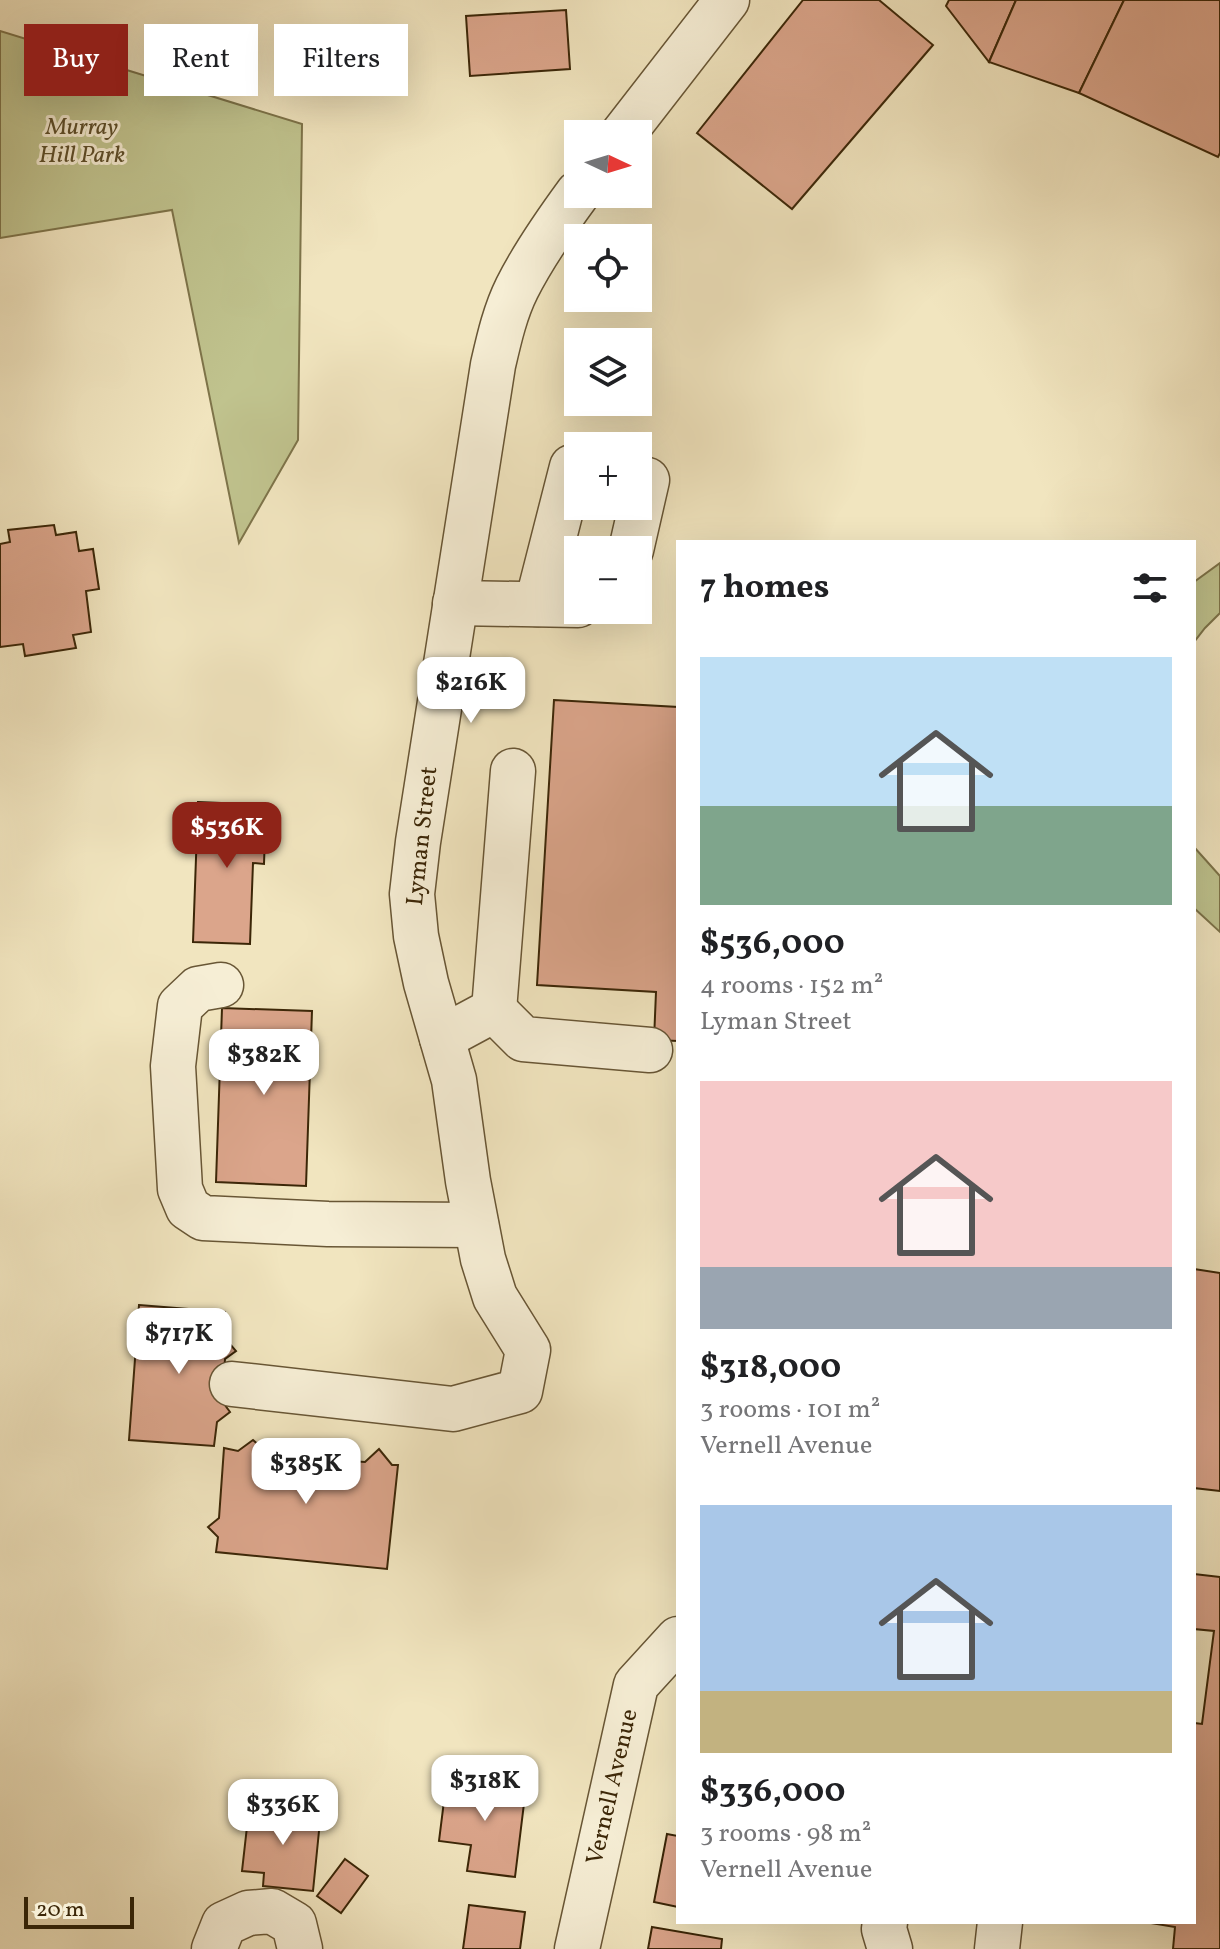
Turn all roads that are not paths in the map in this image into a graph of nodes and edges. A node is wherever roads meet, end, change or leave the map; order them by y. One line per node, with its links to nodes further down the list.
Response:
1 (727, 0): 2 (street)
2 (634, 120)
3 (567, 208): 5 (street, Lyman Street)
4 (567, 520): 6 (street)
5 (455, 603): 6 (street); 10 (street, Lyman Street)
6 (558, 604)
7 (513, 771): 9 (street)
8 (221, 985): 12 (street)
9 (494, 1010): 10 (street); 11 (street)
10 (442, 1038): 12 (street, Lyman Street)
11 (650, 1050)
12 (480, 1242): 13 (street, Lyman Street)
13 (232, 1384)
14 (676, 1641): 19 (street, Vernell Avenue)
15 (885, 1924): 20 (street)
16 (1000, 1924): 21 (street)
17 (214, 1949): 18 (street)
18 (300, 1949)
19 (577, 1949)
20 (890, 1949)
21 (997, 1949)

